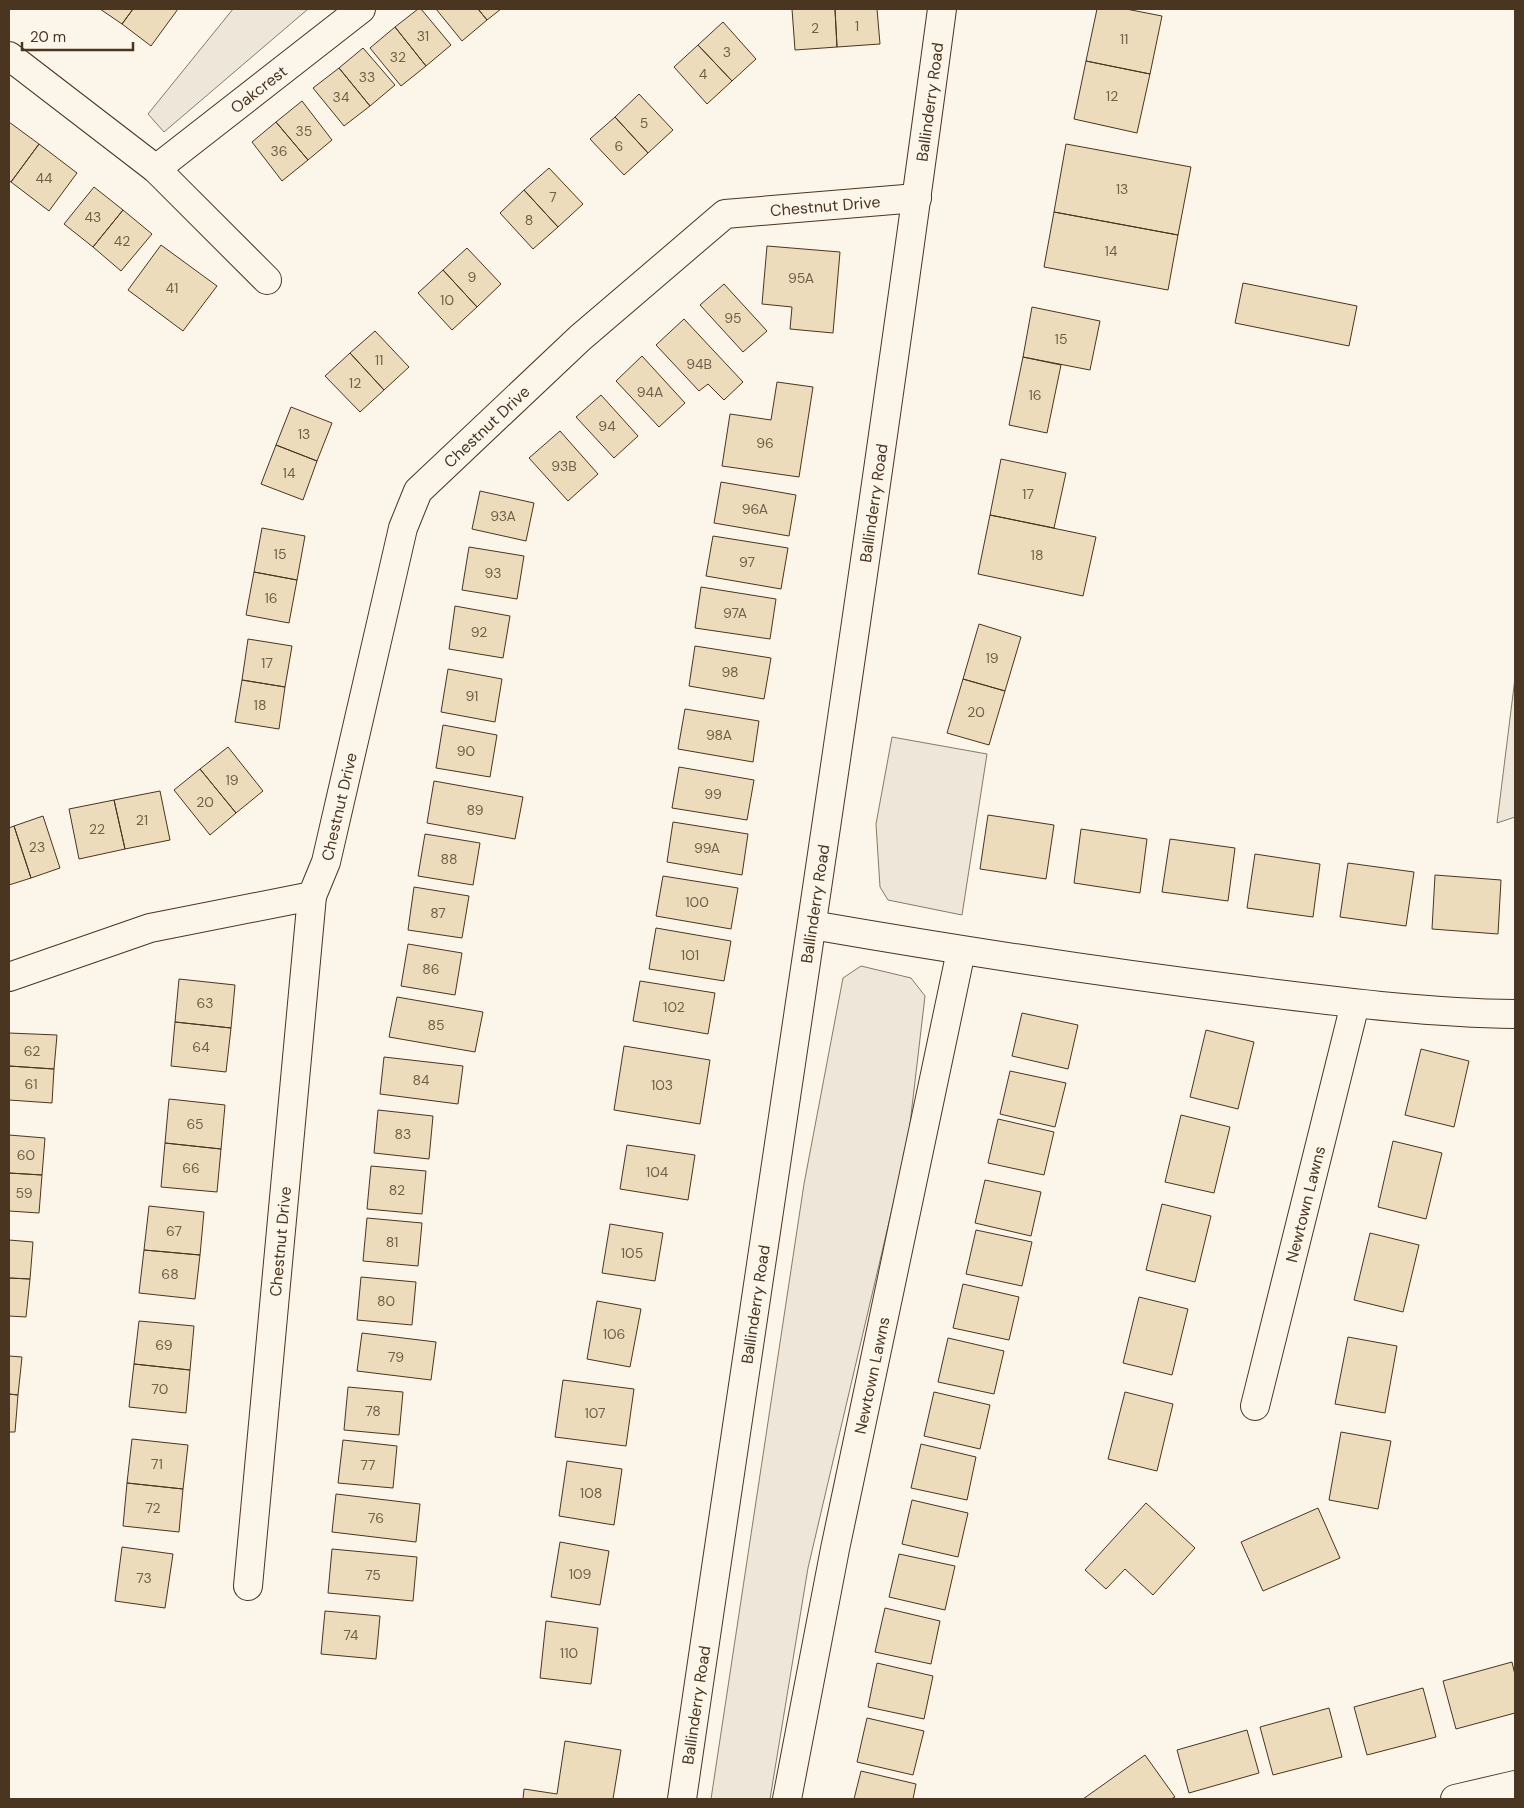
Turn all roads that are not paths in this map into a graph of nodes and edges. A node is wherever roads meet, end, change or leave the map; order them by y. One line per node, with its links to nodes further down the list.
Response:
1 (361, 9): 4 (street, Oakcrest)
2 (942, 9): 5 (street, Ballinderry Road)
3 (9, 56): 4 (street)
4 (156, 169): 6 (street)
5 (917, 198): 7 (street, Chestnut Drive); 8 (street, Ballinderry Road)
6 (267, 280)
7 (312, 896): 10 (street); 14 (street, Chestnut Drive)
8 (812, 925): 9 (street); 16 (street, Ballinderry Road)
9 (961, 951): 11 (street); 17 (street, Newtown Lawns)
10 (9, 977)
11 (1355, 1004): 12 (street); 13 (street, Newtown Lawns)
12 (1515, 1014)
13 (1255, 1406)
14 (248, 1586)
15 (1515, 1785): 18 (street)
16 (682, 1799)
17 (787, 1799)
18 (1455, 1799)

